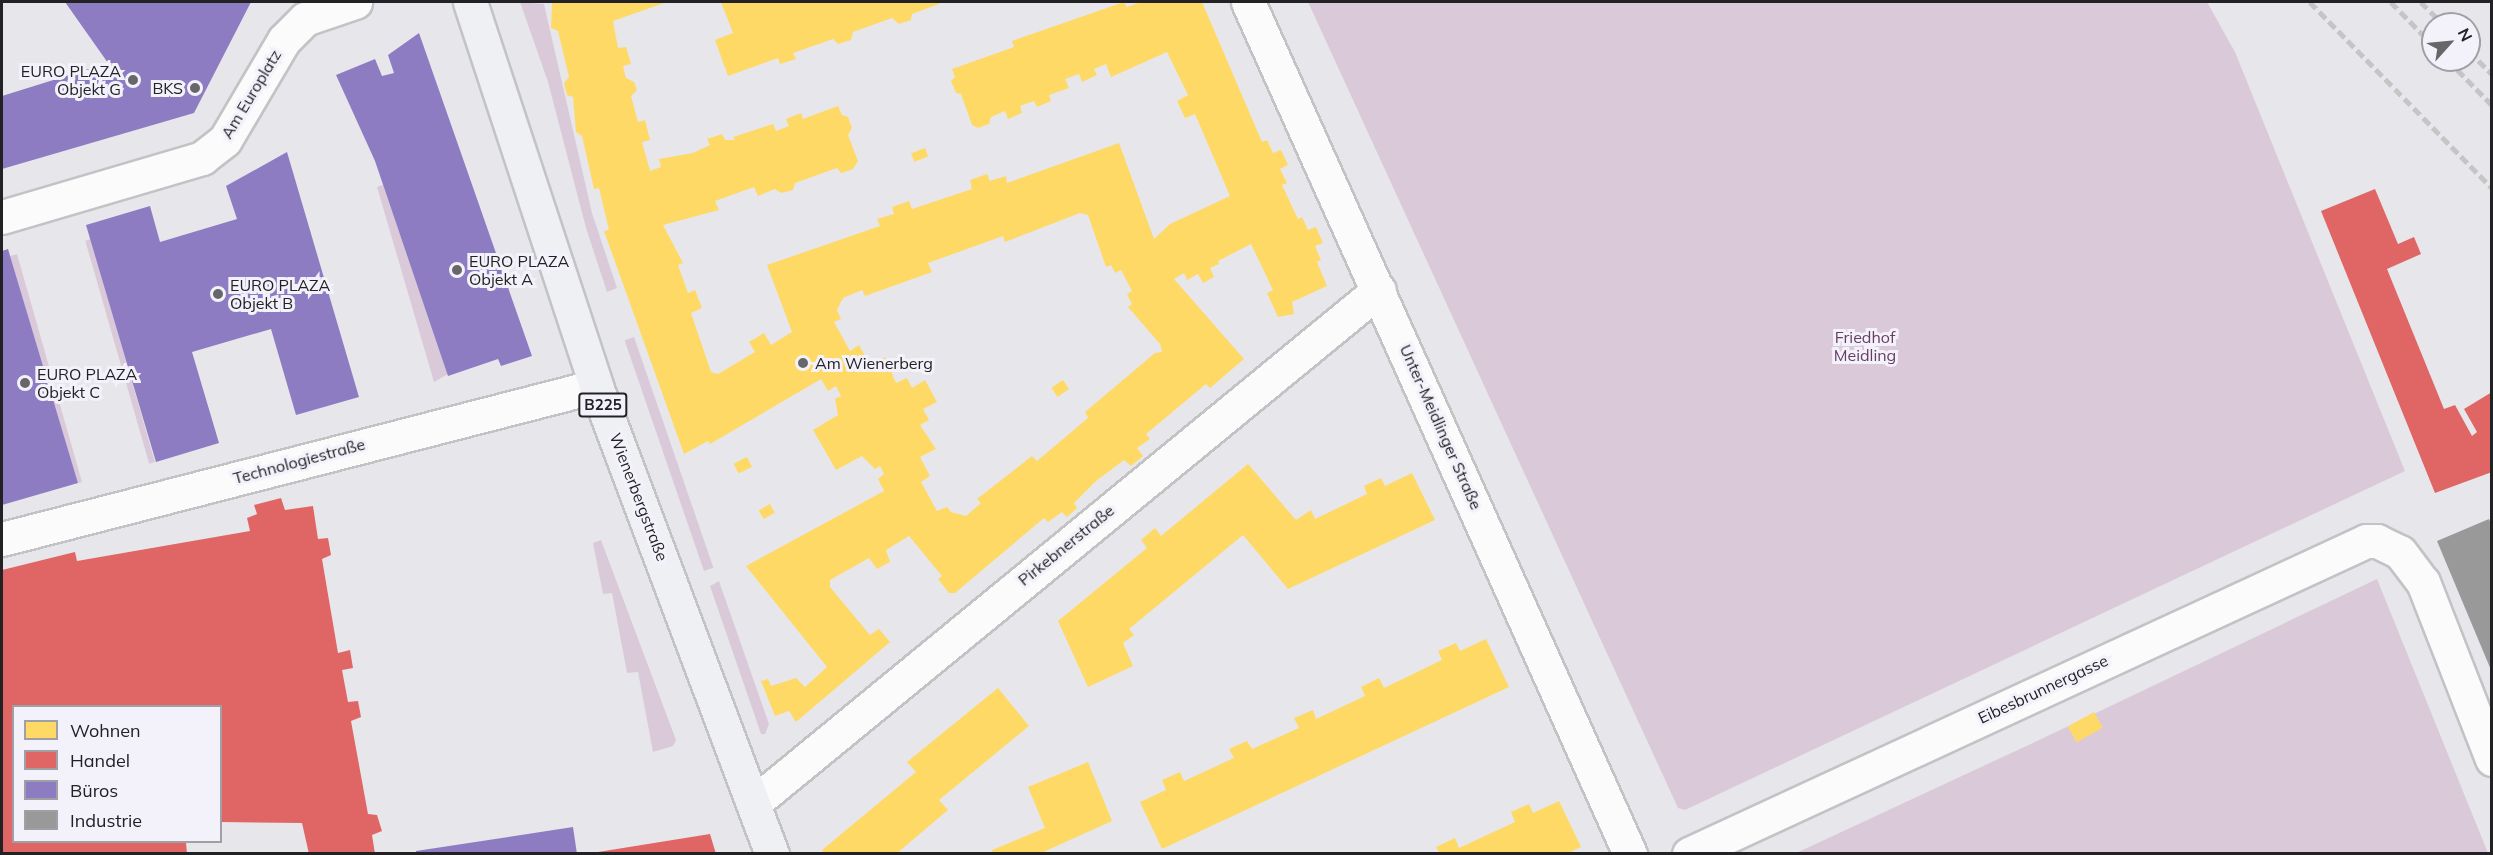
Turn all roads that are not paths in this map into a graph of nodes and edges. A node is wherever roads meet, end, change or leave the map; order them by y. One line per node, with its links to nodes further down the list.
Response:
1 (355, 2): 4 (street, Am Europlatz)
2 (470, 2): 6 (main road, Wienerbergstraße / B225)
3 (1248, 2): 5 (street, Unter-Meidlinger Straße)
4 (2, 217)
5 (1379, 290): 9 (street, Pirkebnerstraße); 11 (street, Unter-Meidlinger Straße)
6 (596, 386): 7 (street, Technologiestraße); 9 (main road, Wienerbergstraße / B225)
7 (2, 539)
8 (2492, 759): 12 (street, Eibesbrunnergasse)
9 (755, 802): 10 (main road, Wienerbergstraße / B225)
10 (772, 854)
11 (1630, 854)
12 (1689, 854)

